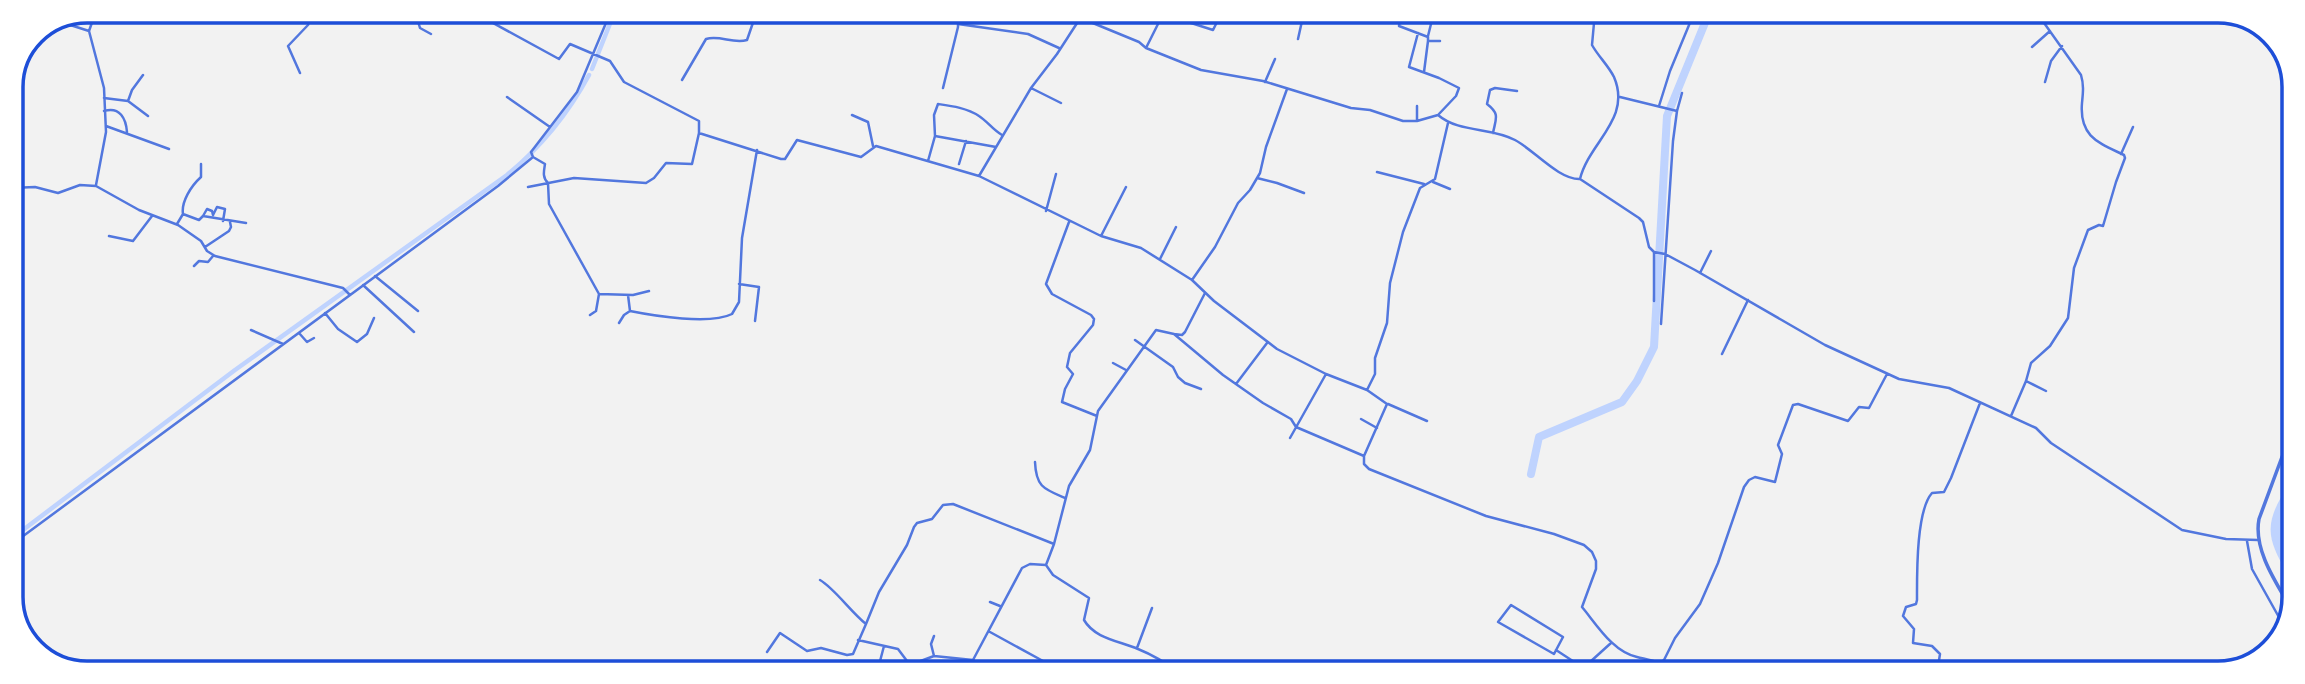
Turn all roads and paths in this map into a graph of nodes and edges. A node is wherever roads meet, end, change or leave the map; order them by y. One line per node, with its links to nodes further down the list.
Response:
1 (92, 23): 21 (street)
2 (309, 23): 34 (street)
3 (418, 23): 23 (street)
4 (493, 23): 31 (street)
5 (606, 23): 31 (street)
6 (753, 23): 36 (street)
7 (1076, 23): 30 (street)
8 (1094, 23): 29 (street)
9 (1158, 23): 29 (street)
10 (1191, 23): 11 (street)
11 (1216, 23)
12 (1302, 23): 24 (street)
13 (1399, 23): 22 (street)
14 (1432, 23): 25 (street)
15 (1594, 23): 45 (street)
16 (1690, 23): 50 (street)
17 (2045, 23): 20 (street)
18 (958, 24): 30 (street); 39 (street)
19 (70, 25): 21 (street)
20 (2050, 30): 27 (street); 28 (street)
21 (89, 32): 46 (street)
22 (1418, 33): 25 (street); 33 (street)
23 (431, 34)
24 (1298, 39)
25 (1428, 39): 26 (street); 33 (street)
26 (1440, 41)
27 (2062, 46): 38 (street); 71 (street)
28 (2032, 47)
29 (1146, 48): 37 (street)
30 (1060, 49): 40 (street)
31 (595, 53): 60 (street); 61 (street)
32 (1275, 59): 37 (street)
33 (1424, 72): 54 (street)
34 (300, 73)
35 (143, 75): 47 (street)
36 (682, 80)
37 (1265, 82): 41 (street)
38 (2045, 82)
39 (943, 88)
40 (1031, 88): 48 (street); 64 (street)
41 (1287, 89): 56 (street); 79 (street)
42 (1517, 91): 63 (street)
43 (1682, 93): 52 (street)
44 (507, 97): 60 (street)
45 (1620, 97): 50 (street); 80 (street)
46 (104, 98): 47 (street); 51 (street)
47 (128, 101): 55 (street)
48 (1061, 103)
49 (1417, 106): 56 (street)
50 (1659, 106): 52 (street)
51 (104, 111): 58 (street); 62 (street)
52 (1676, 111): 106 (street)
53 (852, 115): 67 (street)
54 (1438, 115): 56 (street); 57 (street)
55 (148, 116)
56 (1417, 121)
57 (1448, 123): 63 (street); 81 (street)
58 (106, 126): 62 (street); 84 (street)
59 (2133, 127): 71 (street)
60 (551, 128): 72 (street)
61 (699, 132): 70 (street); 82 (street)
62 (127, 133): 69 (street)
63 (1493, 133): 80 (street)
64 (1003, 135): 65 (street); 68 (street)
65 (936, 136): 66 (street); 73 (street)
66 (965, 141): 68 (street); 75 (street)
67 (873, 146): 70 (street); 73 (street)
68 (996, 146): 78 (street)
69 (169, 149)
70 (757, 150): 113 (street)
71 (2121, 153): 144 (street)
72 (532, 155): 82 (street); 111 (street)
73 (928, 161): 75 (street)
74 (201, 164): 91 (street)
75 (958, 167): 78 (street)
76 (1377, 172): 83 (street)
77 (1056, 174): 90 (street)
78 (979, 176): 90 (street)
79 (1257, 178): 89 (street); 112 (street)
80 (1580, 179): 105 (street)
81 (1433, 182): 83 (street); 88 (street)
82 (548, 183): 86 (street); 118 (street)
83 (1424, 184): 147 (street)
84 (96, 186): 85 (street); 92 (street)
85 (23, 187)
86 (528, 187)
87 (1126, 187): 102 (street)
88 (1450, 190)
89 (1304, 193)
90 (1046, 211): 97 (street)
91 (183, 214): 93 (street); 99 (street)
92 (152, 215): 99 (street); 101 (street)
93 (203, 216): 94 (street); 94 (street)
94 (212, 217): 95 (street); 95 (street)
95 (223, 221): 96 (street)
96 (230, 222): 98 (street); 103 (street)
97 (1069, 222): 102 (street); 151 (street)
98 (246, 223)
99 (177, 224): 103 (street)
100 (1176, 227): 108 (street)
101 (109, 236)
102 (1101, 236): 108 (street)
103 (205, 247): 107 (street)
104 (1711, 251): 110 (street)
105 (1655, 252): 106 (street); 121 (street)
106 (1663, 254): 110 (street); 129 (street)
107 (214, 256): 109 (street); 117 (street)
108 (1160, 259): 112 (street)
109 (194, 267)
110 (1700, 273): 120 (street)
111 (375, 276): 114 (street); 122 (street)
112 (1192, 280): 116 (street)
113 (739, 284): 123 (street); 127 (street)
114 (363, 285): 117 (street); 131 (street)
115 (649, 291): 119 (street)
116 (1205, 293): 133 (street); 137 (street)
117 (349, 294): 124 (street)
118 (599, 294): 119 (street); 125 (street)
119 (628, 295): 123 (street)
120 (1748, 300): 139 (street); 143 (street)
121 (1654, 301)
122 (418, 311)
123 (631, 311): 128 (street)
124 (325, 313): 126 (street); 132 (street)
125 (590, 315)
126 (374, 318)
127 (755, 321)
128 (619, 323)
129 (1661, 324)
130 (251, 330): 136 (street)
131 (414, 332)
132 (299, 333): 134 (street); 136 (street)
133 (1174, 334): 138 (street); 145 (street)
134 (314, 338)
135 (1135, 340): 138 (street)
136 (282, 343): 162 (street)
137 (1267, 343): 142 (street); 145 (street)
138 (1143, 346): 141 (street); 146 (street)
139 (1722, 354)
140 (1113, 363): 141 (street)
141 (1126, 371): 151 (street)
142 (1326, 374): 147 (street); 155 (street)
143 (1887, 374): 149 (street); 192 (street)
144 (2026, 381): 148 (street); 152 (street)
145 (1237, 384): 155 (street)
146 (1201, 390)
147 (1367, 390): 150 (street)
148 (2046, 391)
149 (1980, 403): 152 (street); 193 (street)
150 (1387, 404): 154 (street); 156 (street)
151 (1097, 416): 161 (street)
152 (2011, 416): 164 (street)
153 (1361, 419): 156 (street)
154 (1427, 421)
155 (1296, 427): 157 (street); 158 (street)
156 (1377, 428): 158 (street)
157 (1290, 438)
158 (1364, 456): 177 (street)
159 (2282, 457): 163 (street)
160 (1035, 462): 161 (street)
161 (1065, 498): 165 (street)
162 (23, 536)
163 (2257, 540): 164 (street); 168 (street)
164 (2248, 541): 172 (street)
165 (1054, 546): 166 (street); 173 (street)
166 (1046, 565): 170 (street); 179 (street)
167 (820, 580): 173 (street)
168 (2282, 592)
169 (990, 602): 170 (street)
170 (1002, 605): 174 (street)
171 (1152, 608): 179 (street)
172 (2279, 617)
173 (866, 624): 176 (street)
174 (990, 632): 183 (street); 187 (street)
175 (934, 636): 182 (street)
176 (858, 640): 178 (street); 181 (street)
177 (1612, 643): 190 (street); 191 (street)
178 (884, 646): 184 (street); 185 (street)
179 (1137, 648): 188 (street)
180 (1556, 650): 180 (street); 189 (street)
181 (767, 652)
182 (934, 656): 183 (street); 186 (street)
183 (973, 660)
184 (880, 661)
185 (906, 661)
186 (920, 661)
187 (1043, 661)
188 (1162, 661)
189 (1571, 661)
190 (1591, 661)
191 (1653, 661)
192 (1663, 661)
193 (1939, 661)

